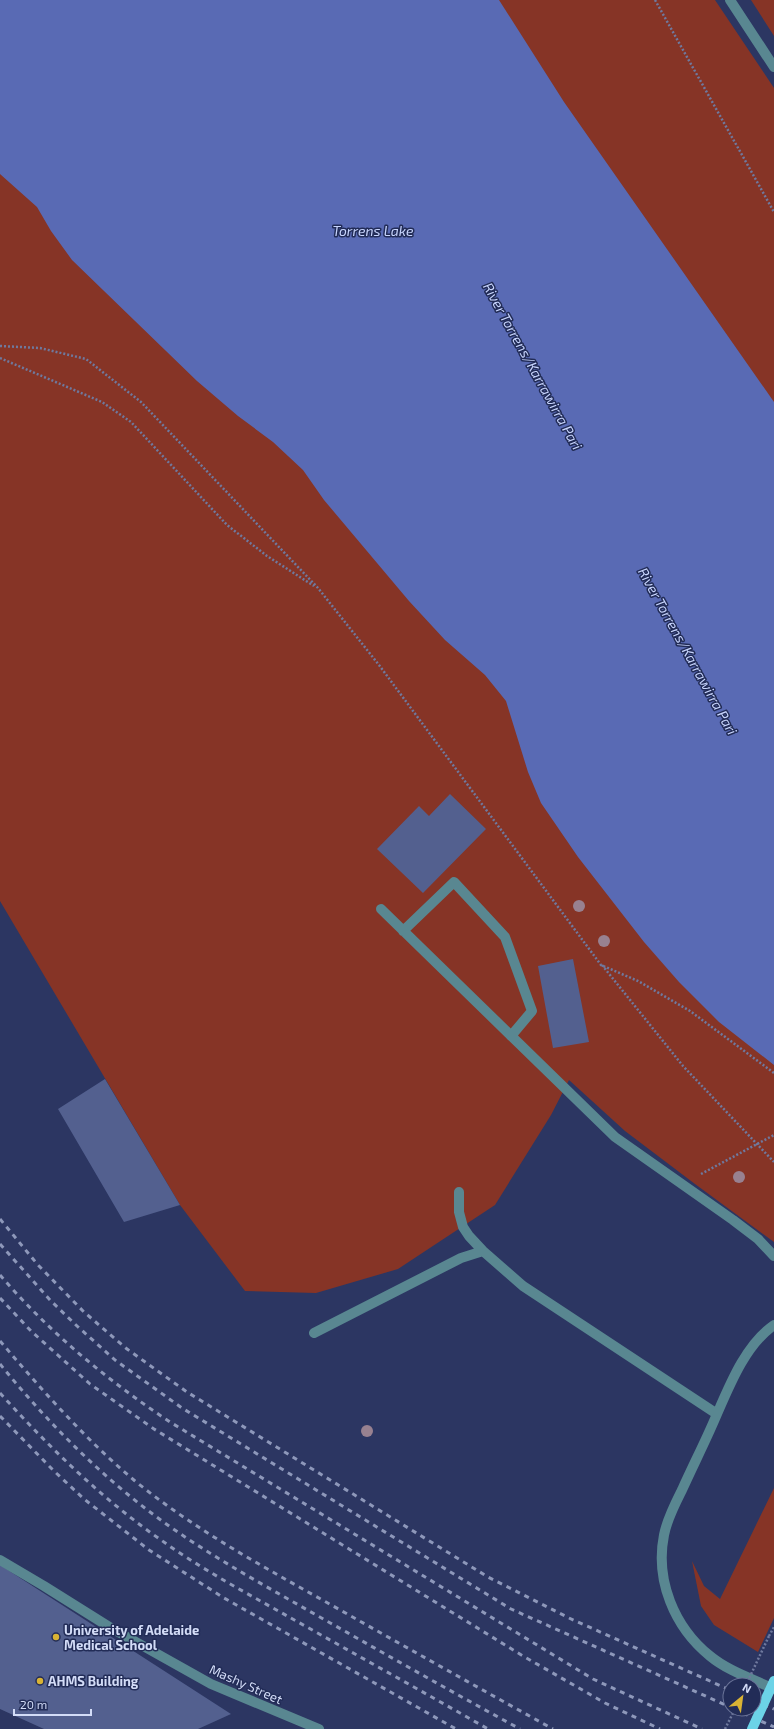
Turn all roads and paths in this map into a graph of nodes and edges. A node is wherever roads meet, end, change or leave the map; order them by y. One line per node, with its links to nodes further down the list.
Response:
1 (655, 0): 4 (path)
2 (730, 0): 3 (street)
3 (774, 67)
4 (774, 212)
5 (0, 346): 7 (path)
6 (0, 358): 7 (path)
7 (318, 588): 10 (path)
8 (381, 909): 9 (street)
9 (403, 931): 11 (street); 11 (street)
10 (601, 964): 12 (path); 14 (path)
11 (511, 1036): 16 (street)
12 (774, 1073)
13 (774, 1135): 14 (path)
14 (757, 1144): 15 (path); 16 (path)
15 (774, 1162)
16 (683, 1184): 19 (street)
17 (459, 1192): 18 (street)
18 (483, 1251): 21 (street); 22 (street)
19 (774, 1256)
20 (774, 1325): 22 (street)
21 (314, 1333)
22 (717, 1414): 27 (street)
23 (0, 1560): 29 (street, Mashy Street)
24 (774, 1627): 25 (path, bridge)
25 (750, 1677)
26 (774, 1681): 31 (main road, bridge)
27 (774, 1689)
28 (731, 1717): 30 (path, bridge)
29 (319, 1729)
30 (725, 1729)
31 (752, 1729)

